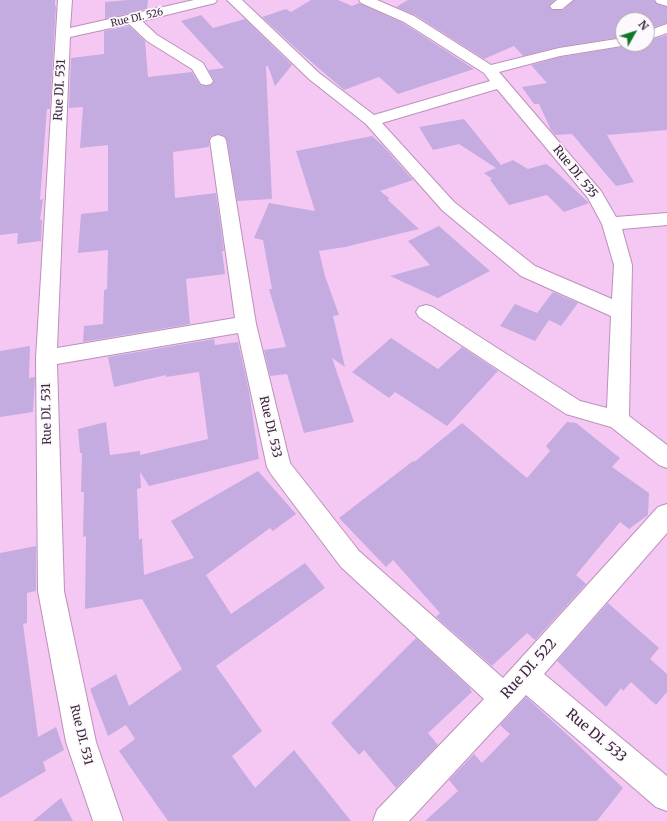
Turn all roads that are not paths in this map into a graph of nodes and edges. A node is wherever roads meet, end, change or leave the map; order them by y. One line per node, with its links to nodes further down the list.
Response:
1 (65, 0): 10 (street, Rue DI. 531)
2 (210, 0): 7 (street, Rue DI. 526)
3 (234, 0): 14 (street)
4 (366, 0): 12 (street, Rue DI. 535)
5 (662, 0): 6 (street)
6 (667, 2)
7 (132, 20): 10 (street, Rue DI. 526); 13 (street)
8 (667, 28): 9 (street)
9 (655, 33)
10 (63, 34): 21 (street, Rue DI. 531)
11 (615, 43): 12 (street)
12 (494, 76): 14 (street); 17 (street, Rue DI. 535)
13 (206, 81)
14 (372, 120): 19 (street)
15 (218, 140): 20 (street, Rue DI. 533)
16 (667, 219): 17 (street)
17 (611, 224): 19 (street, Rue DI. 535)
18 (426, 312): 22 (street)
19 (622, 312): 22 (street, Rue DI. 535)
20 (246, 324): 21 (street); 26 (street, Rue DI. 533)
21 (46, 358): 28 (street, Rue DI. 531)
22 (618, 420): 23 (street)
23 (667, 458)
24 (667, 515): 25 (street, Rue DI. 522)
25 (524, 675): 26 (street, Rue DI. 522); 27 (street, Rue DI. 533)
26 (504, 698): 29 (street, Rue DI. 522)
27 (667, 796)
28 (108, 821)
29 (388, 821)

